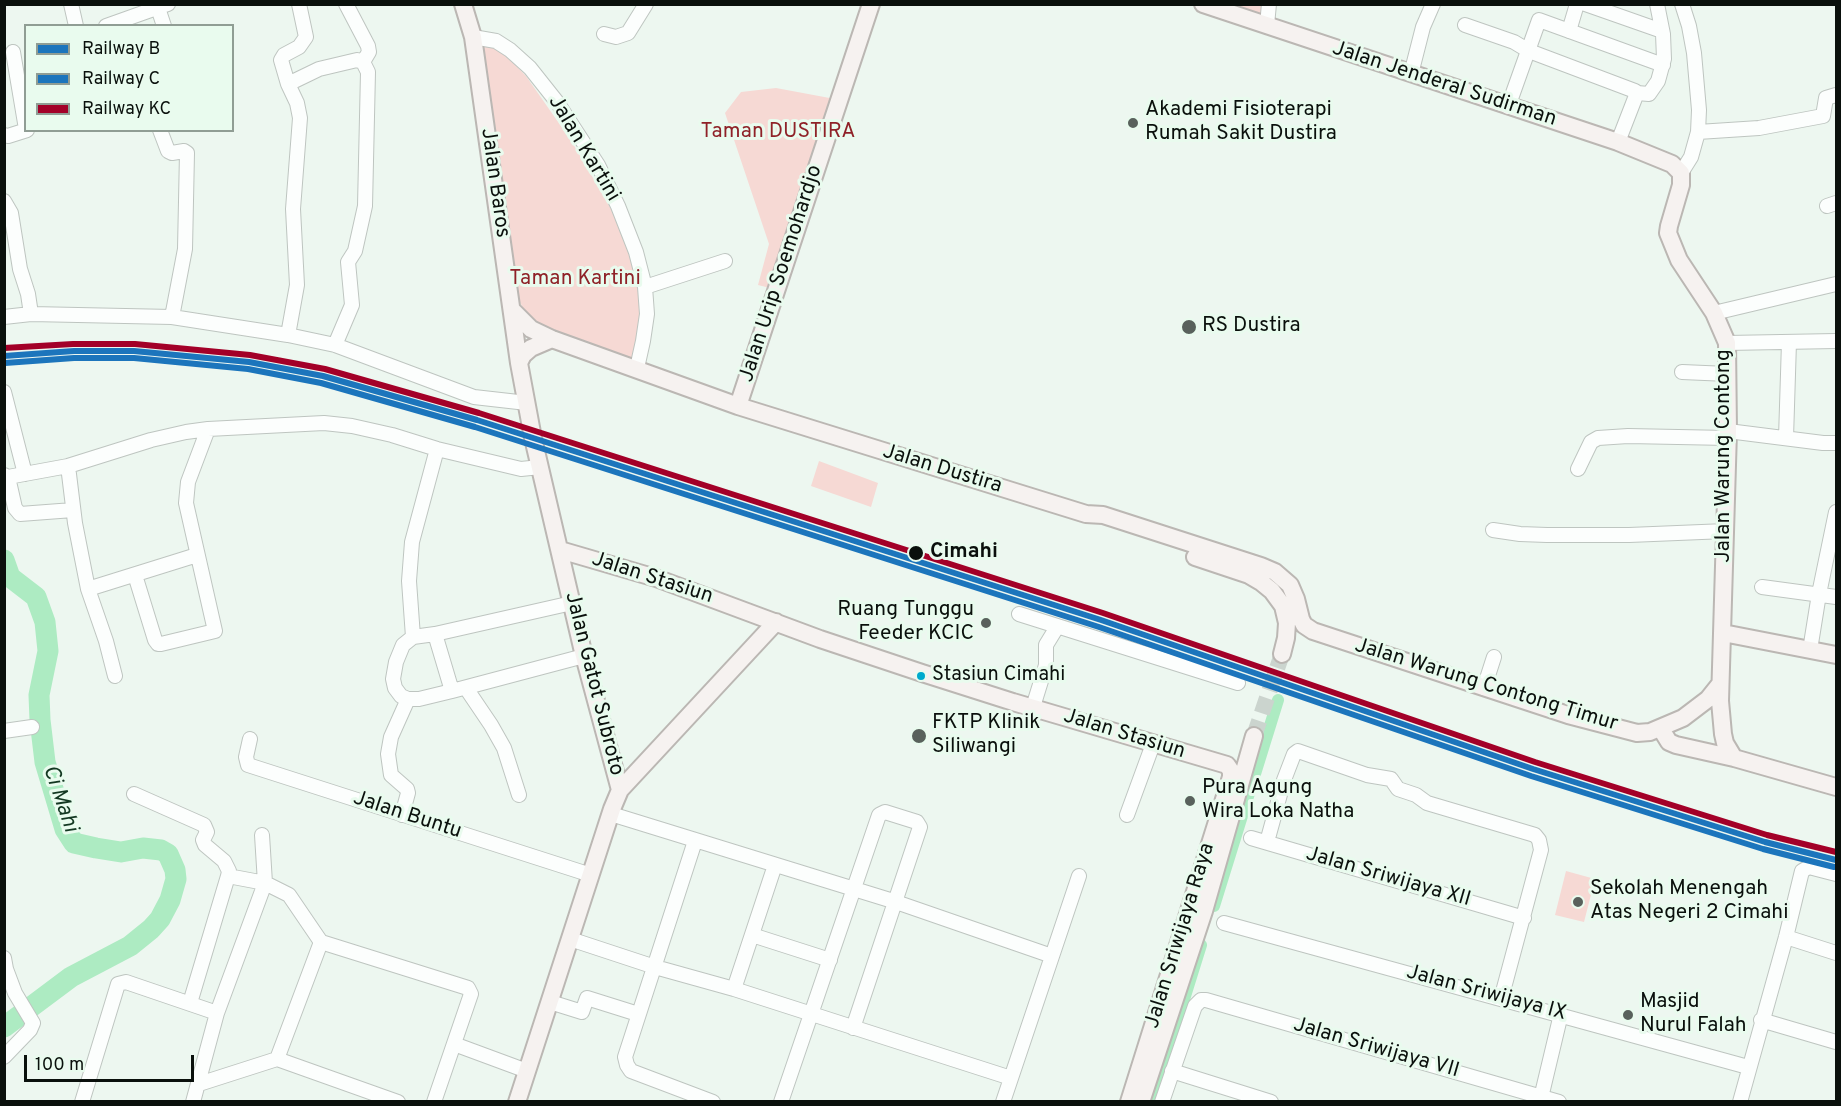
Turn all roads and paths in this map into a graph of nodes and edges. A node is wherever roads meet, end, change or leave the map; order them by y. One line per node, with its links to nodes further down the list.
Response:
1 (71, 4): 15 (street)
2 (299, 4): 29 (street)
3 (346, 4): 26 (street)
4 (463, 4): 23 (main road, Jalan Baros)
5 (646, 4): 22 (street)
6 (871, 4): 61 (main road, Jalan Urip Soemohardjo)
7 (1203, 4): 18 (main road, Jalan Jenderal Sudirman)
8 (1269, 4): 18 (street)
9 (1433, 4): 28 (street)
10 (1577, 4): 20 (street)
11 (1584, 4): 21 (street)
12 (1657, 4): 21 (street)
13 (1682, 4): 36 (street)
14 (163, 6): 16 (street); 17 (street)
15 (76, 24)
16 (112, 24)
17 (164, 24)
18 (1267, 25): 28 (main road, Jalan Jenderal Sudirman)
19 (1464, 25): 24 (street)
20 (1569, 31): 24 (street); 27 (street)
21 (1662, 31): 27 (street)
22 (604, 34)
23 (473, 37): 43 (street, Jalan Kartini); 44 (main road, Jalan Baros)
24 (1529, 51): 30 (street); 32 (street)
25 (14, 52): 33 (street)
26 (363, 62): 29 (street); 54 (street)
27 (1663, 64): 30 (street)
28 (1411, 74): 32 (main road, Jalan Jenderal Sudirman)
29 (288, 84): 49 (street)
30 (1637, 93): 38 (street)
31 (1836, 95): 36 (street)
32 (1508, 107): 38 (main road, Jalan Jenderal Sudirman)
33 (24, 117)
34 (24, 131): 37 (street)
35 (161, 132): 48 (street)
36 (1698, 132): 39 (street)
37 (4, 135)
38 (1618, 142): 39 (main road, Jalan Jenderal Sudirman)
39 (1681, 172): 45 (main road, Jalan Warung Contong)
40 (4, 201): 46 (street)
41 (725, 261): 43 (street)
42 (1836, 284): 45 (street)
43 (645, 287): 56 (street, Jalan Kartini)
44 (513, 311): 50 (main road, Jalan Dustira); 55 (main road, Jalan Baros)
45 (1714, 313): 53 (main road, Jalan Warung Contong)
46 (31, 314): 47 (street); 48 (street)
47 (4, 317)
48 (172, 317): 49 (street)
49 (288, 335): 54 (street)
50 (552, 339): 55 (main road); 56 (main road, Jalan Dustira)
51 (1836, 341): 52 (street)
52 (1789, 342): 53 (street); 64 (street)
53 (1727, 343): 58 (main road, Jalan Warung Contong)
54 (335, 345): 60 (street)
55 (519, 363): 60 (main road, Jalan Gatot Subroto)
56 (637, 368): 61 (main road, Jalan Dustira)
57 (1682, 372): 58 (street)
58 (1728, 374): 63 (main road, Jalan Warung Contong)
59 (4, 392): 70 (street)
60 (527, 403): 68 (main road, Jalan Gatot Subroto)
61 (738, 406): 74 (main road, Jalan Dustira)
62 (208, 429): 66 (street); 67 (street); 79 (street)
63 (1728, 434): 64 (street); 69 (street); 77 (main road, Jalan Warung Contong)
64 (1786, 438): 65 (street)
65 (1836, 442)
66 (437, 449): 68 (street); 92 (street)
67 (68, 466): 70 (street); 72 (street)
68 (540, 467): 78 (main road, Jalan Gatot Subroto)
69 (1578, 469)
70 (25, 474): 71 (street)
71 (6, 476): 72 (street)
72 (73, 510): 82 (street)
73 (1836, 512): 75 (street)
74 (1086, 514): 88 (main road, Jalan Dustira); 94 (main road)
75 (1835, 529): 83 (street)
76 (1492, 530): 77 (street)
77 (1726, 531): 91 (main road, Jalan Warung Contong)
78 (560, 550): 85 (main road, Jalan Gatot Subroto); 87 (main road, Jalan Stasiun)
79 (197, 555): 80 (street); 80 (street)
80 (135, 575): 82 (street)
81 (1762, 587): 83 (street)
82 (88, 590): 98 (street)
83 (1819, 594): 84 (street); 93 (street)
84 (1836, 597)
85 (572, 603): 90 (street); 95 (main road, Jalan Gatot Subroto)
86 (1019, 614): 89 (street)
87 (777, 622): 105 (main road, Jalan Stasiun); 114 (main road)
88 (1304, 625): 102 (main road, Jalan Warung Contong Timur)
89 (1057, 627): 99 (street); 105 (street)
90 (435, 633): 92 (street); 103 (street)
91 (1723, 633): 93 (main road); 100 (main road, Jalan Warung Contong)
92 (413, 637): 104 (street)
93 (1810, 650): 96 (main road)
94 (1282, 654)
95 (584, 656): 101 (street); 112 (main road, Jalan Gatot Subroto)
96 (1836, 656)
97 (1494, 657): 102 (street)
98 (115, 676)
99 (1238, 683)
100 (1720, 684): 107 (main road); 113 (main road, Jalan Warung Contong)
101 (466, 688): 103 (street); 119 (street)
102 (1484, 688): 107 (main road, Jalan Warung Contong Timur)
103 (452, 691): 104 (street)
104 (408, 699): 121 (street)
105 (1033, 707): 111 (main road, Jalan Stasiun)
106 (32, 727): 108 (street)
107 (1661, 729): 113 (main road)
108 (4, 731)
109 (1254, 736): 175 (main road)
110 (250, 739): 121 (street, Jalan Buntu)
111 (1154, 744): 115 (main road, Jalan Stasiun); 122 (street)
112 (609, 756): 114 (main road); 117 (main road, Jalan Gatot Subroto)
113 (1734, 758): 116 (main road)
114 (641, 769): 117 (main road)
115 (1231, 771): 174 (main road, Jalan Sriwijaya Raya)
116 (1836, 787)
117 (620, 790): 120 (main road, Jalan Gatot Subroto)
118 (134, 794): 130 (street)
119 (519, 795)
120 (611, 814): 125 (street); 129 (main road, Jalan Gatot Subroto)
121 (402, 815): 129 (street, Jalan Buntu)
122 (1127, 815)
123 (262, 835): 132 (street)
124 (1251, 838): 126 (street, Jalan Sriwijaya XII)
125 (695, 841): 127 (street); 145 (street)
126 (1267, 842): 135 (street, Jalan Sriwijaya XII); 135 (street)
127 (775, 865): 133 (street); 137 (street)
128 (1836, 874): 138 (street)
129 (591, 875): 139 (main road, Jalan Gatot Subroto)
130 (228, 876): 132 (street); 149 (street)
131 (1079, 876): 142 (street)
132 (265, 883): 140 (street); 150 (street)
133 (853, 888): 134 (street); 134 (street); 144 (street)
134 (893, 901): 142 (street); 155 (street)
135 (1524, 918): 147 (street)
136 (1224, 923): 147 (street, Jalan Sriwijaya IX)
137 (752, 935): 144 (street); 146 (street)
138 (1786, 938): 141 (street); 154 (street)
139 (570, 939): 145 (street); 148 (main road, Jalan Gatot Subroto)
140 (321, 942): 157 (street); 159 (street)
141 (1836, 953)
142 (1052, 956): 163 (street)
143 (4, 958): 158 (street)
144 (830, 960): 153 (street)
145 (655, 967): 146 (street); 151 (street)
146 (734, 989): 153 (street)
147 (1501, 999): 152 (street, Jalan Sriwijaya IX)
148 (550, 1002): 151 (street); 161 (main road, Jalan Gatot Subroto)
149 (190, 1003): 150 (street); 166 (street)
150 (217, 1013): 164 (street)
151 (638, 1014): 171 (street)
152 (1561, 1014): 160 (street, Jalan Sriwijaya IX); 165 (street)
153 (812, 1015): 155 (street); 172 (street)
154 (1761, 1020): 156 (street); 160 (street)
155 (853, 1028): 163 (street)
156 (1836, 1042)
157 (454, 1044): 161 (street); 169 (street)
158 (4, 1058)
159 (277, 1059): 164 (street); 168 (street)
160 (1748, 1067): 179 (street)
161 (527, 1071): 170 (main road, Jalan Gatot Subroto)
162 (1172, 1071): 165 (street, Jalan Sriwijaya VII); 176 (street); 177 (street)
163 (1011, 1078): 173 (street)
164 (199, 1084): 167 (street)
165 (1540, 1099): 178 (street, Jalan Sriwijaya VII)
166 (82, 1101)
167 (193, 1101)
168 (398, 1101)
169 (434, 1101)
170 (517, 1101)
171 (713, 1101)
172 (781, 1101)
173 (1003, 1101)
174 (1128, 1101)
175 (1142, 1101)
176 (1162, 1101)
177 (1271, 1101)
178 (1559, 1101)
179 (1740, 1101)

